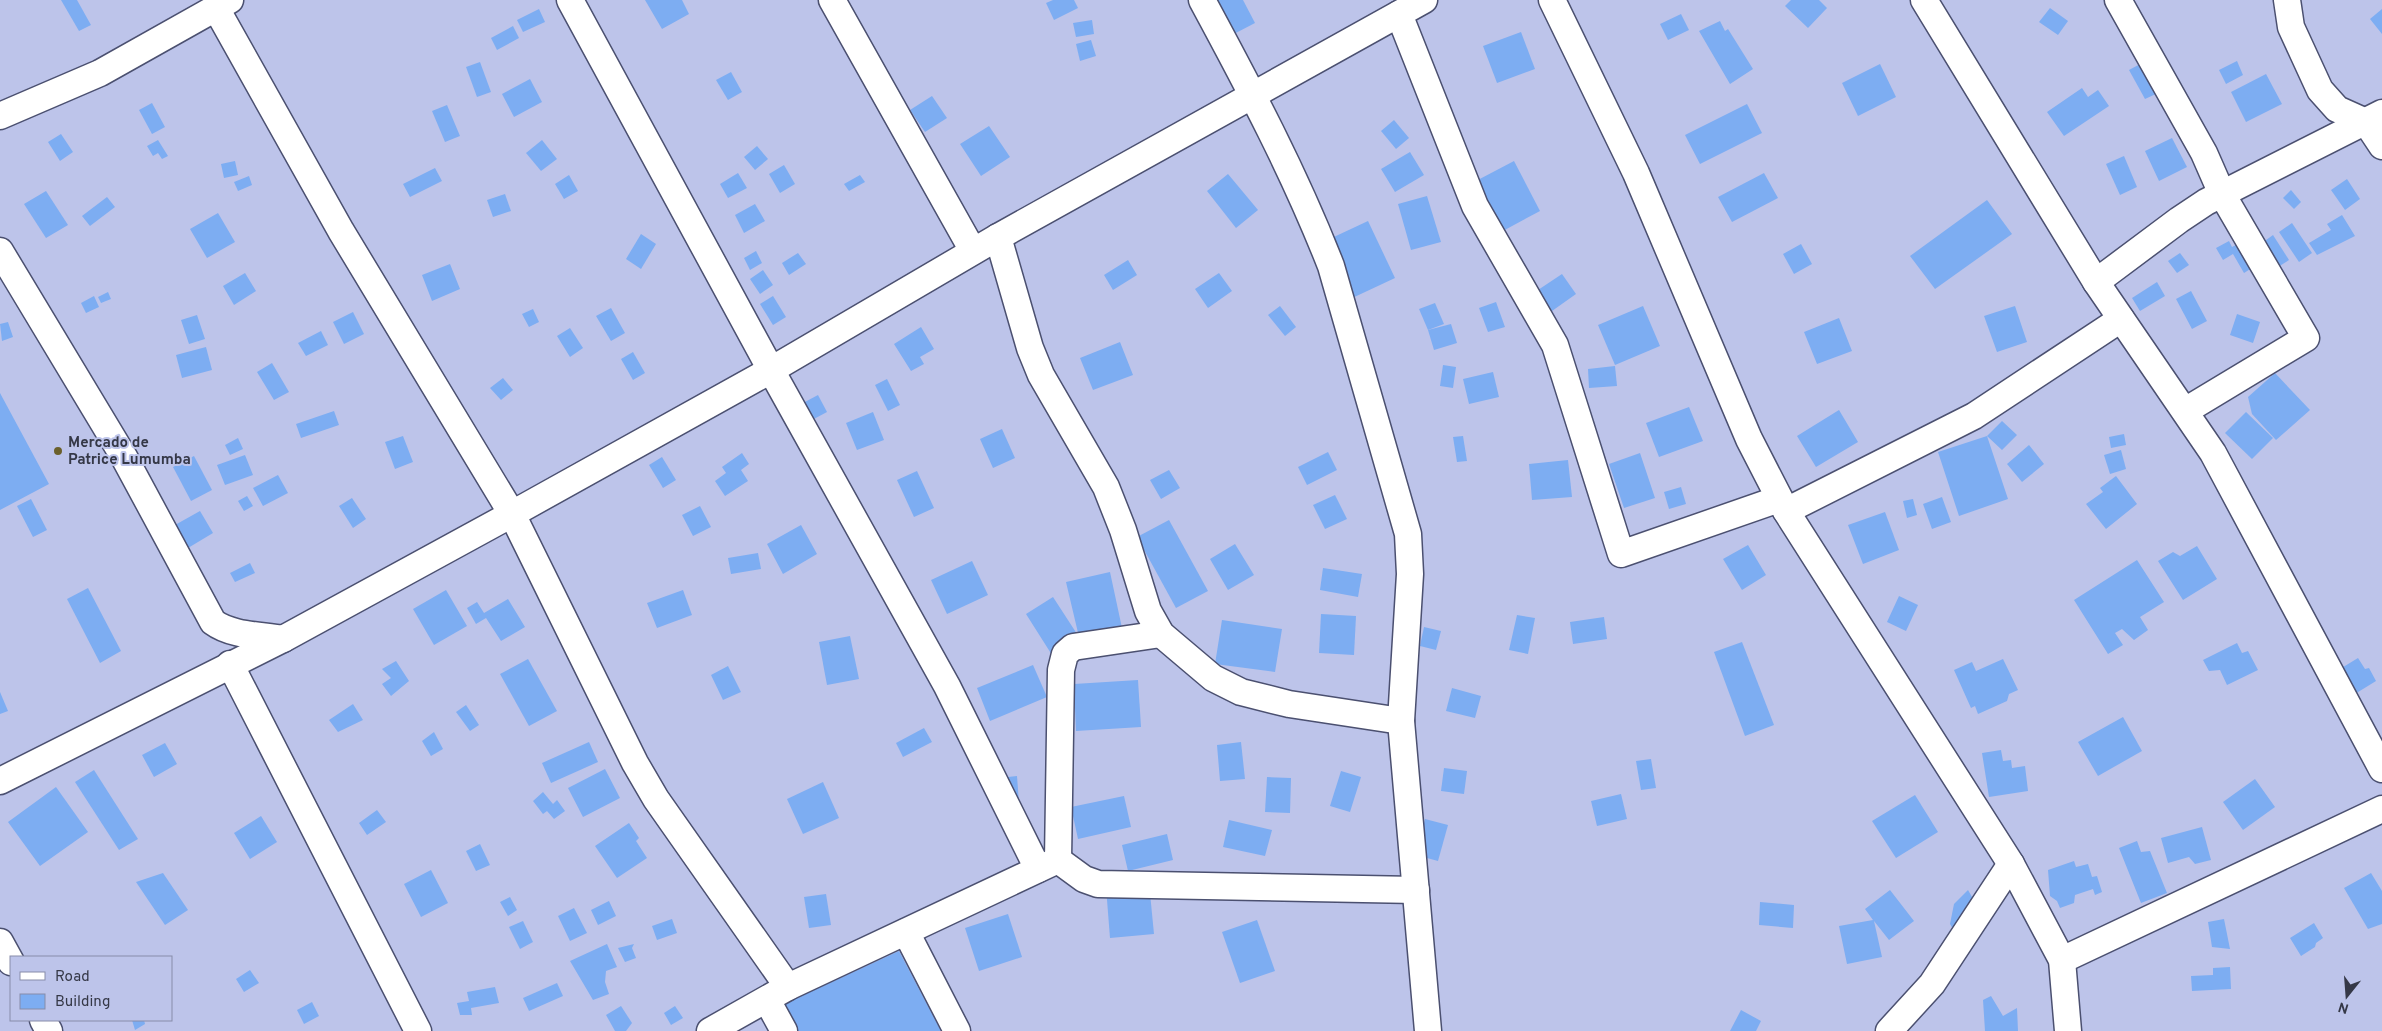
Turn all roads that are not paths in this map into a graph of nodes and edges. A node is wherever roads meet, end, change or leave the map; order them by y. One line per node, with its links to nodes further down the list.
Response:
1 (570, 0): 21 (street)
2 (832, 0): 18 (street)
3 (1202, 0): 11 (street)
4 (1424, 0): 10 (street)
5 (1552, 0): 23 (street)
6 (1924, 0): 19 (street)
7 (2118, 0): 15 (street)
8 (2287, 0): 13 (street)
9 (213, 5): 12 (street); 24 (street)
10 (1400, 14): 11 (street); 23 (street)
11 (1253, 94): 16 (street); 28 (street)
12 (0, 116)
13 (2374, 118): 14 (street); 15 (street)
14 (2382, 146)
15 (2222, 194): 19 (street); 22 (street)
16 (998, 237): 18 (street); 25 (street)
17 (0, 251): 26 (street)
18 (973, 252): 21 (street)
19 (2096, 282): 20 (street)
20 (2121, 319): 22 (street); 23 (street)
21 (771, 370): 24 (street); 32 (street)
22 (2185, 411): 29 (street)
23 (1783, 505): 33 (street)
24 (512, 514): 26 (street); 39 (street)
25 (1161, 634): 28 (street); 32 (street)
26 (283, 639): 27 (street)
27 (230, 664): 30 (street); 40 (street)
28 (1402, 721): 34 (street)
29 (2382, 769)
30 (0, 781)
31 (2382, 809): 38 (street)
32 (1048, 864): 34 (street); 35 (street)
33 (2011, 864): 38 (street); 45 (street)
34 (1416, 890): 44 (street)
35 (906, 932): 39 (street); 43 (street)
36 (0, 942): 37 (street)
37 (10, 960)
38 (2062, 960): 46 (street)
39 (778, 994): 41 (street); 42 (street)
40 (418, 1031)
41 (710, 1031)
42 (784, 1031)
43 (957, 1031)
44 (1428, 1031)
45 (1889, 1031)
46 (2068, 1031)

